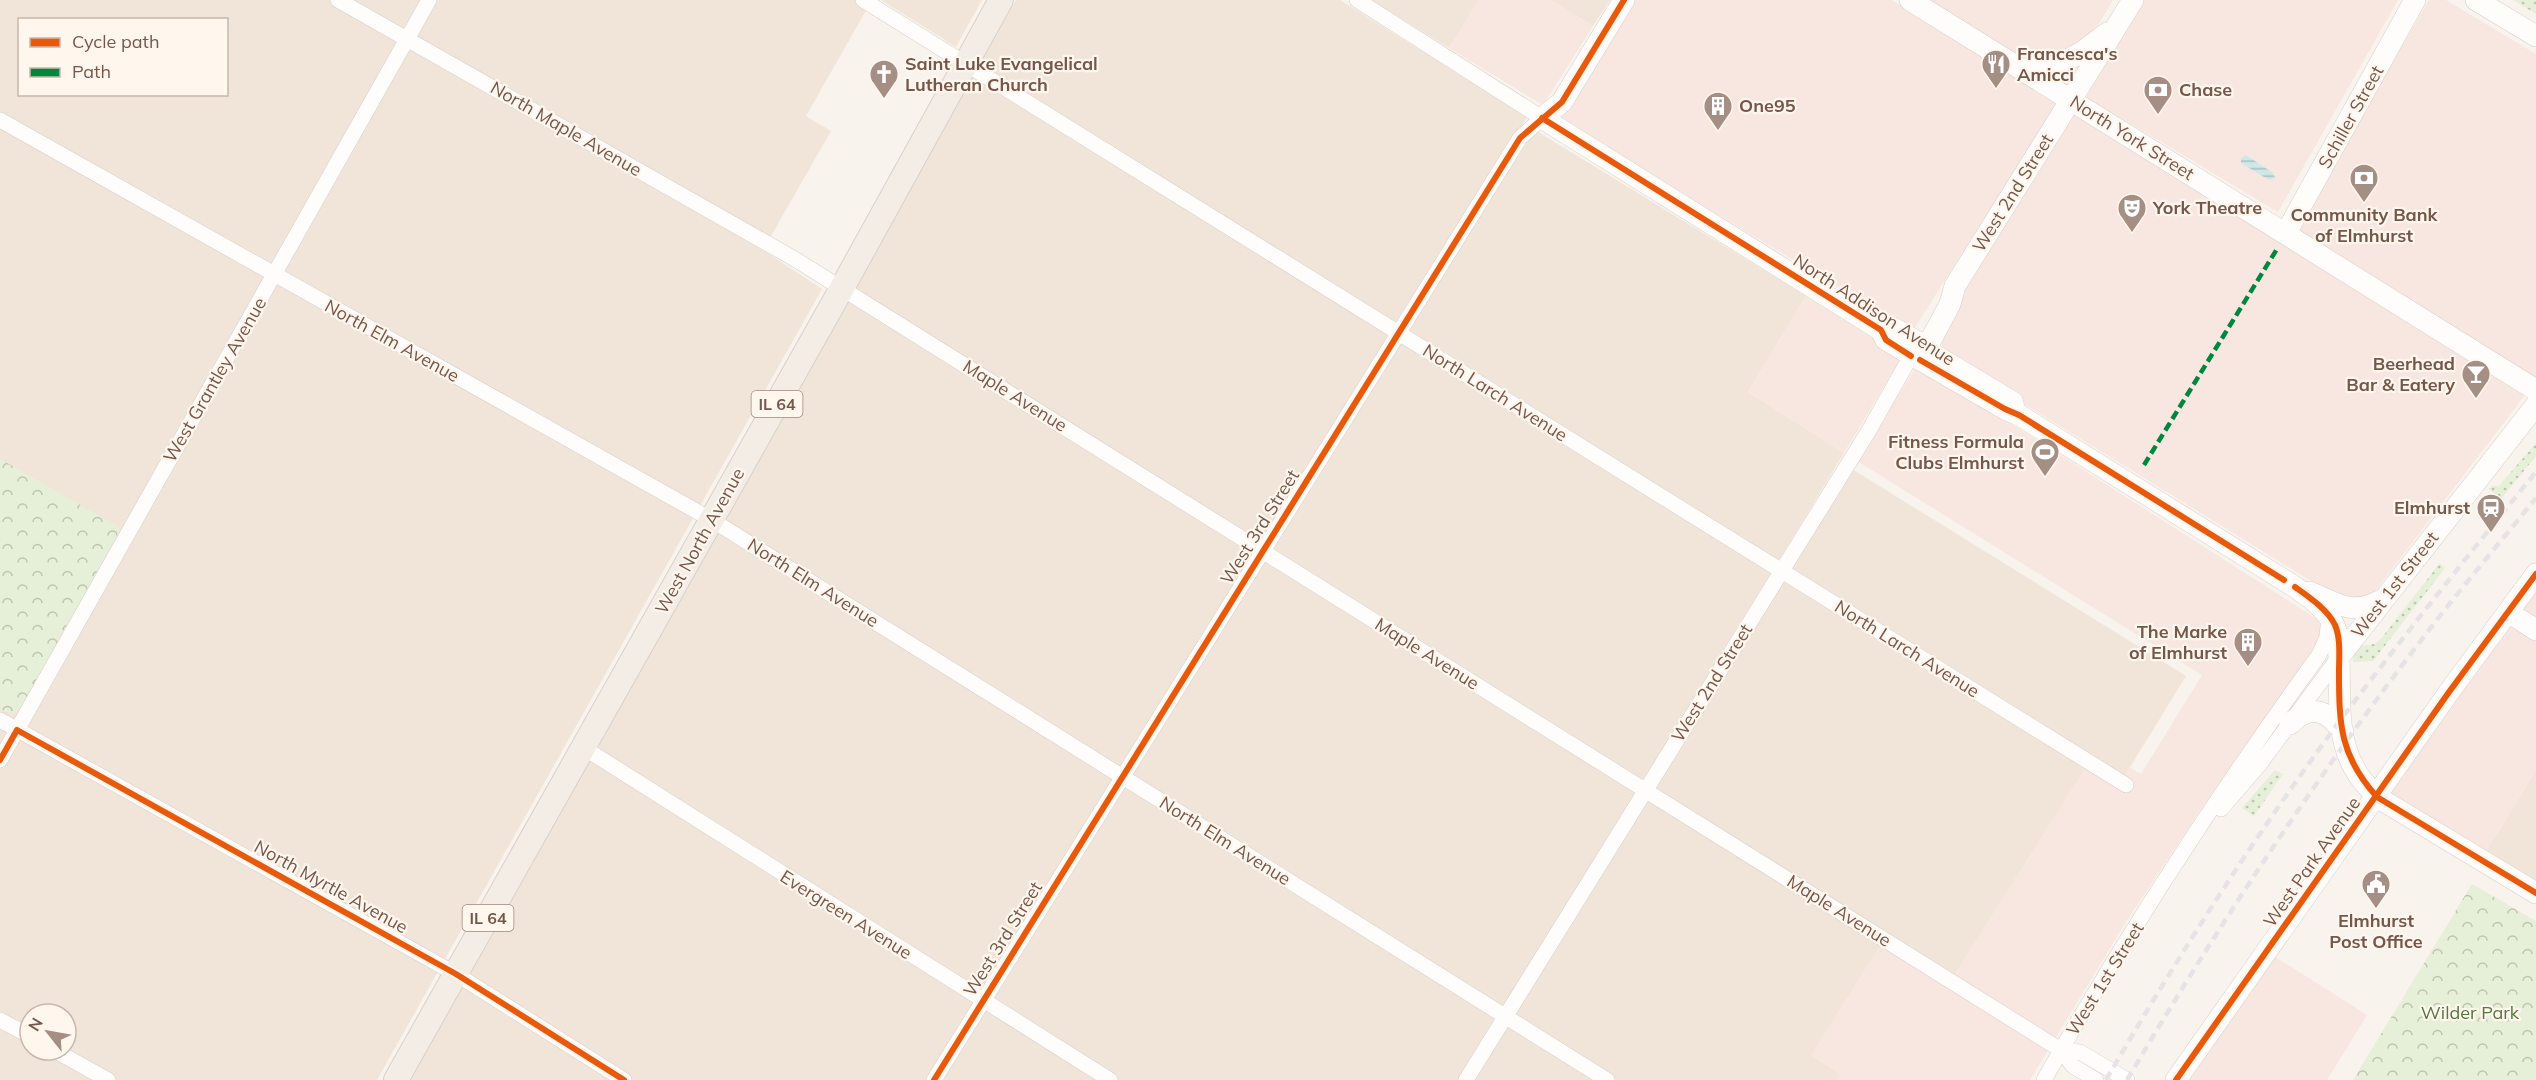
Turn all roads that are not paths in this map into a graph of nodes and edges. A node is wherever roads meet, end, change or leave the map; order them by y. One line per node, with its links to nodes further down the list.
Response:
1 (338, 0): 13 (street, North Maple Avenue)
2 (429, 0): 13 (street, West Grantley Avenue)
3 (864, 0): 14 (street, North Larch Avenue)
4 (1001, 0): 14 (main road, West North Avenue / IL 64)
5 (1357, 0): 17 (street, North Addison Avenue)
6 (1624, 0): 17 (street, West 3rd Street)
7 (1910, 0): 15 (street, North York Street)
8 (2133, 0): 11 (street, West 2nd Street)
9 (2415, 0): 19 (street, Schiller Street)
10 (2476, 0): 12 (street)
11 (2119, 23): 15 (street); 16 (street, West 2nd Street)
12 (2536, 36)
13 (407, 39): 20 (street, North Maple Avenue); 21 (street, West Grantley Avenue)
14 (966, 63): 22 (main road, West North Avenue / IL 64); 23 (street, North Larch Avenue)
15 (2021, 69): 16 (street, North York Street)
16 (2072, 100): 19 (street, North York Street); 24 (street, West 2nd Street)
17 (1542, 118): 23 (street, West 3rd Street); 24 (street, North Addison Avenue)
18 (0, 120): 21 (street, North Elm Avenue)
19 (2286, 233): 25 (street, North York Street)
20 (793, 258): 22 (street, Maple Avenue)
21 (274, 276): 27 (street, North Elm Avenue); 39 (street, West Grantley Avenue)
22 (842, 288): 27 (main road, West North Avenue / IL 64); 28 (street, Maple Avenue)
23 (1398, 332): 28 (street, West 3rd Street); 29 (street, North Larch Avenue)
24 (1919, 351): 29 (street, West 2nd Street); 31 (street, North Addison Avenue)
25 (2536, 390)
26 (2536, 405): 32 (street, West 1st Street)
27 (712, 520): 41 (main road, West North Avenue / IL 64); 43 (street, North Elm Avenue)
28 (1262, 551): 43 (street, West 3rd Street); 45 (street, Maple Avenue)
29 (1782, 571): 44 (street, North Larch Avenue); 45 (street, West 2nd Street)
30 (2536, 574): 33 (street, West Park Avenue)
31 (2295, 586): 32 (street); 34 (street, North Addison Avenue)
32 (2382, 600): 36 (street, West 1st Street)
33 (2508, 612): 35 (street); 46 (street, West Park Avenue)
34 (2329, 617): 36 (street, North Addison Avenue); 47 (street, West 1st Street)
35 (2536, 630)
36 (2339, 657): 38 (street, West 1st Street); 40 (street, North Addison Avenue)
37 (0, 720): 39 (street, North Myrtle Avenue)
38 (2290, 724): 40 (street); 47 (street, West 1st Street)
39 (17, 730): 42 (street, West Grantley Avenue); 49 (street, North Myrtle Avenue)
40 (2343, 732): 46 (street, North Addison Avenue)
41 (584, 748): 49 (main road, West North Avenue / IL 64); 50 (street, Evergreen Avenue)
42 (0, 760)
43 (1122, 776): 50 (street, West 3rd Street); 51 (street, North Elm Avenue)
44 (2126, 785)
45 (1646, 790): 51 (street, West 2nd Street); 54 (street, Maple Avenue)
46 (2377, 797): 48 (street, North Addison Avenue); 66 (street, West Park Avenue)
47 (2187, 849): 54 (street, West 1st Street)
48 (2536, 893)
49 (456, 974): 57 (main road, West North Avenue / IL 64); 58 (street, North Myrtle Avenue)
50 (983, 1001): 59 (street, West 3rd Street); 60 (street, Evergreen Avenue)
51 (1505, 1017): 61 (street, West 2nd Street); 62 (street, North Elm Avenue)
52 (0, 1020): 53 (street)
53 (18, 1030)
54 (2061, 1050): 63 (street, West 1st Street); 64 (street, Maple Avenue); 65 (street, Maple Avenue)
55 (76, 1062): 56 (street)
56 (108, 1080)
57 (396, 1080)
58 (624, 1080)
59 (934, 1080)
60 (1110, 1080)
61 (1466, 1080)
62 (1607, 1080)
63 (2044, 1080)
64 (2096, 1080)
65 (2127, 1080)
66 (2176, 1080)

